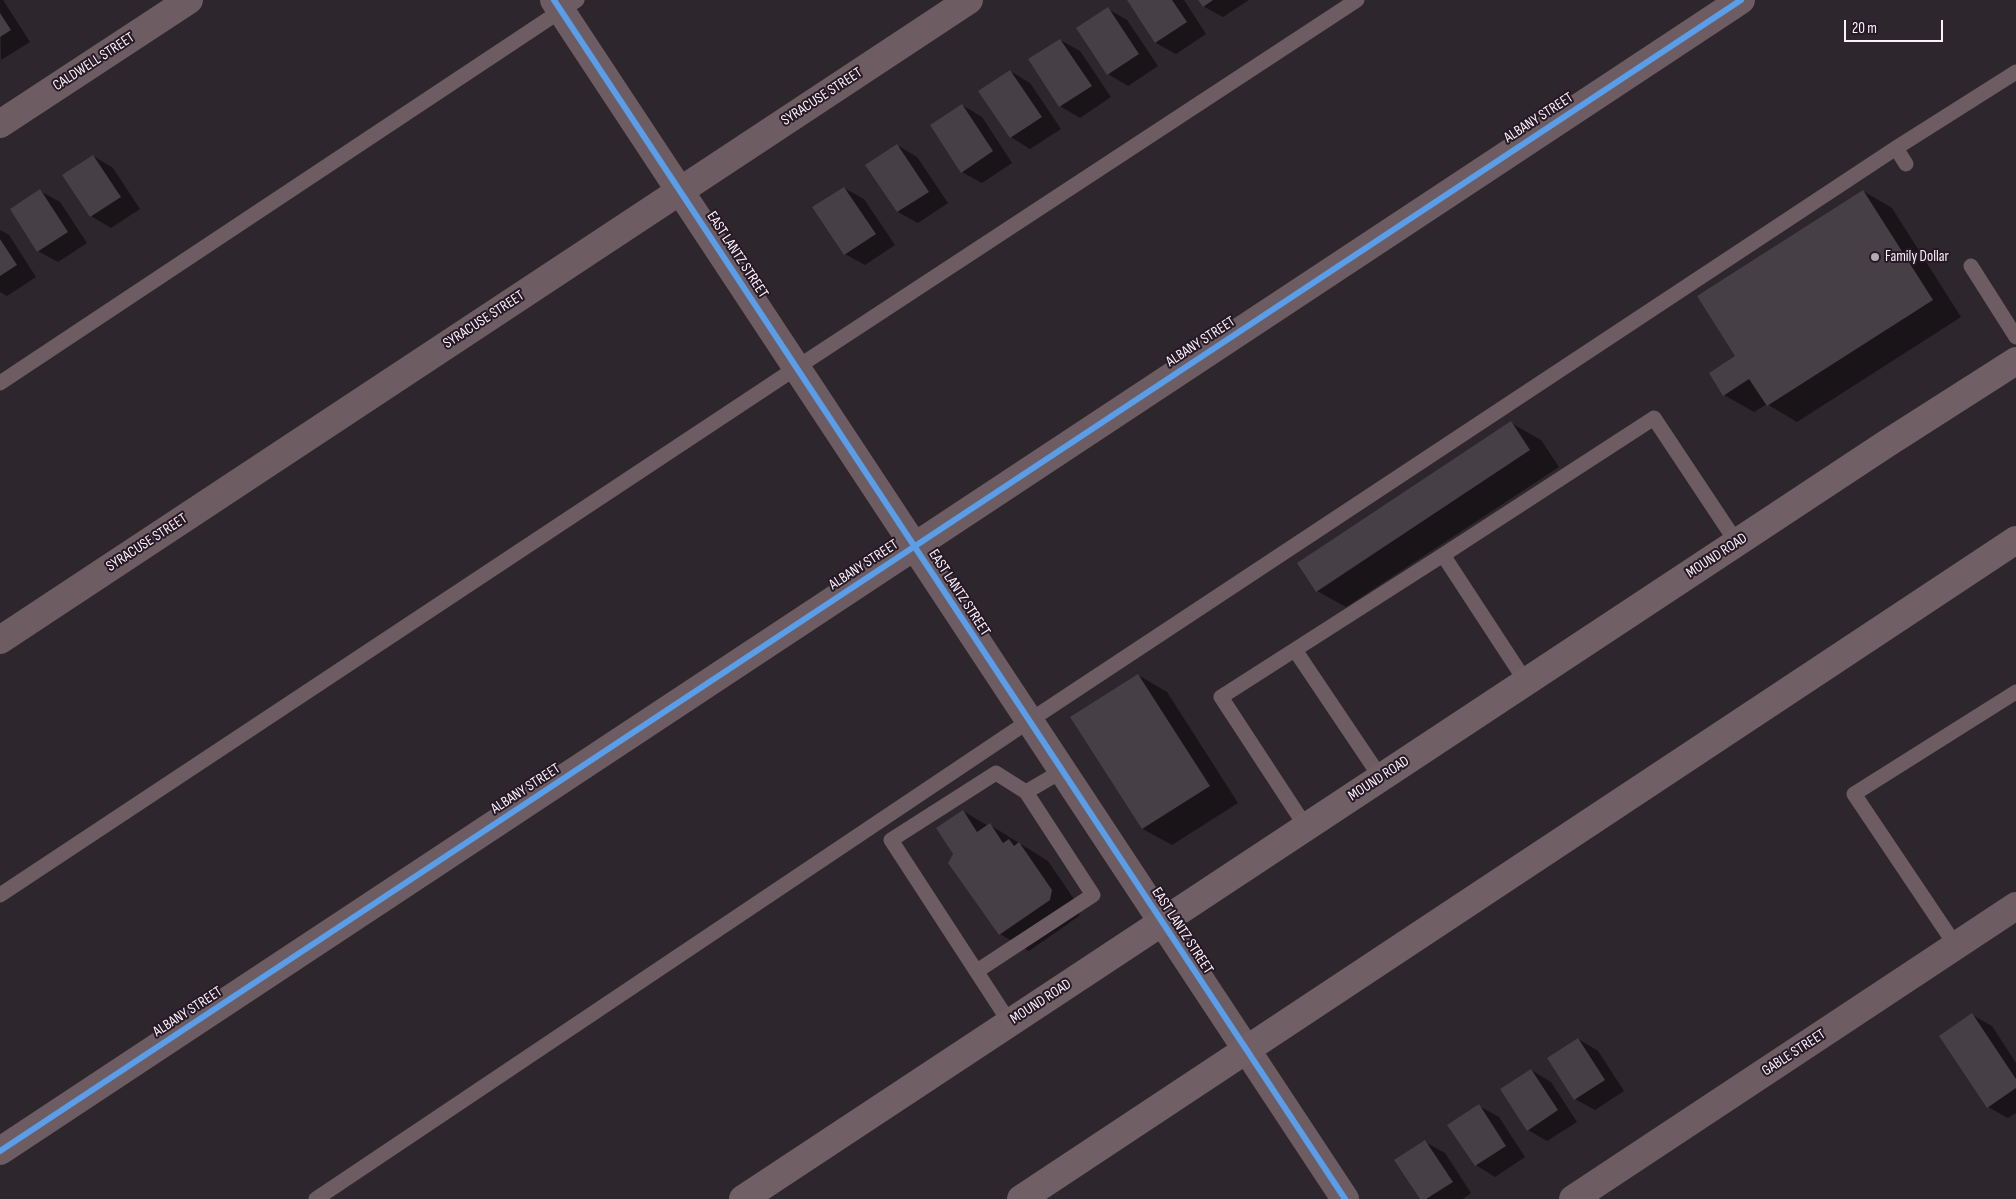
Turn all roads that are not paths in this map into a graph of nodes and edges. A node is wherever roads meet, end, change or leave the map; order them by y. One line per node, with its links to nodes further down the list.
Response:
1 (189, 0): 7 (street, CALDWELL STREET)
2 (969, 0): 10 (street, SYRACUSE STREET)
3 (1357, 0): 14 (lane)
4 (1741, 0): 18 (street, ALBANY STREET)
5 (564, 3): 10 (street, EAST LANTZ STREET); 15 (lane)
6 (2016, 72): 8 (lane)
7 (0, 124)
8 (1896, 148): 9 (lane); 24 (lane)
9 (1906, 164)
10 (680, 191): 14 (street, EAST LANTZ STREET); 20 (street, SYRACUSE STREET)
11 (1971, 266): 12 (lane)
12 (2016, 337)
13 (2016, 361): 17 (main road, MOUND ROAD)
14 (796, 368): 18 (street, EAST LANTZ STREET); 29 (lane)
15 (0, 383)
16 (2016, 540): 35 (main road)
17 (1737, 542): 19 (lane); 22 (main road, MOUND ROAD)
18 (914, 547): 24 (street, EAST LANTZ STREET); 36 (street, ALBANY STREET)
19 (1443, 555): 21 (lane); 22 (lane)
20 (0, 640)
21 (1295, 650): 26 (lane); 28 (lane)
22 (1526, 682): 26 (main road, MOUND ROAD)
23 (2016, 692): 32 (lane)
24 (1029, 721): 25 (street, EAST LANTZ STREET); 37 (lane)
25 (1062, 771): 27 (lane); 31 (street, EAST LANTZ STREET)
26 (1380, 778): 28 (main road, MOUND ROAD)
27 (1026, 792): 33 (lane); 33 (lane)
28 (1306, 827): 31 (main road, MOUND ROAD)
29 (0, 895)
30 (2016, 906): 32 (street, GABLE STREET)
31 (1162, 923): 34 (main road, MOUND ROAD); 35 (street, EAST LANTZ STREET)
32 (1956, 946): 41 (street, GABLE STREET)
33 (977, 971): 34 (lane)
34 (1010, 1023): 38 (main road, MOUND ROAD)
35 (1246, 1050): 39 (main road); 40 (street, EAST LANTZ STREET)
36 (0, 1151)
37 (316, 1199)
38 (743, 1199)
39 (1021, 1199)
40 (1345, 1199)
41 (1573, 1199)

